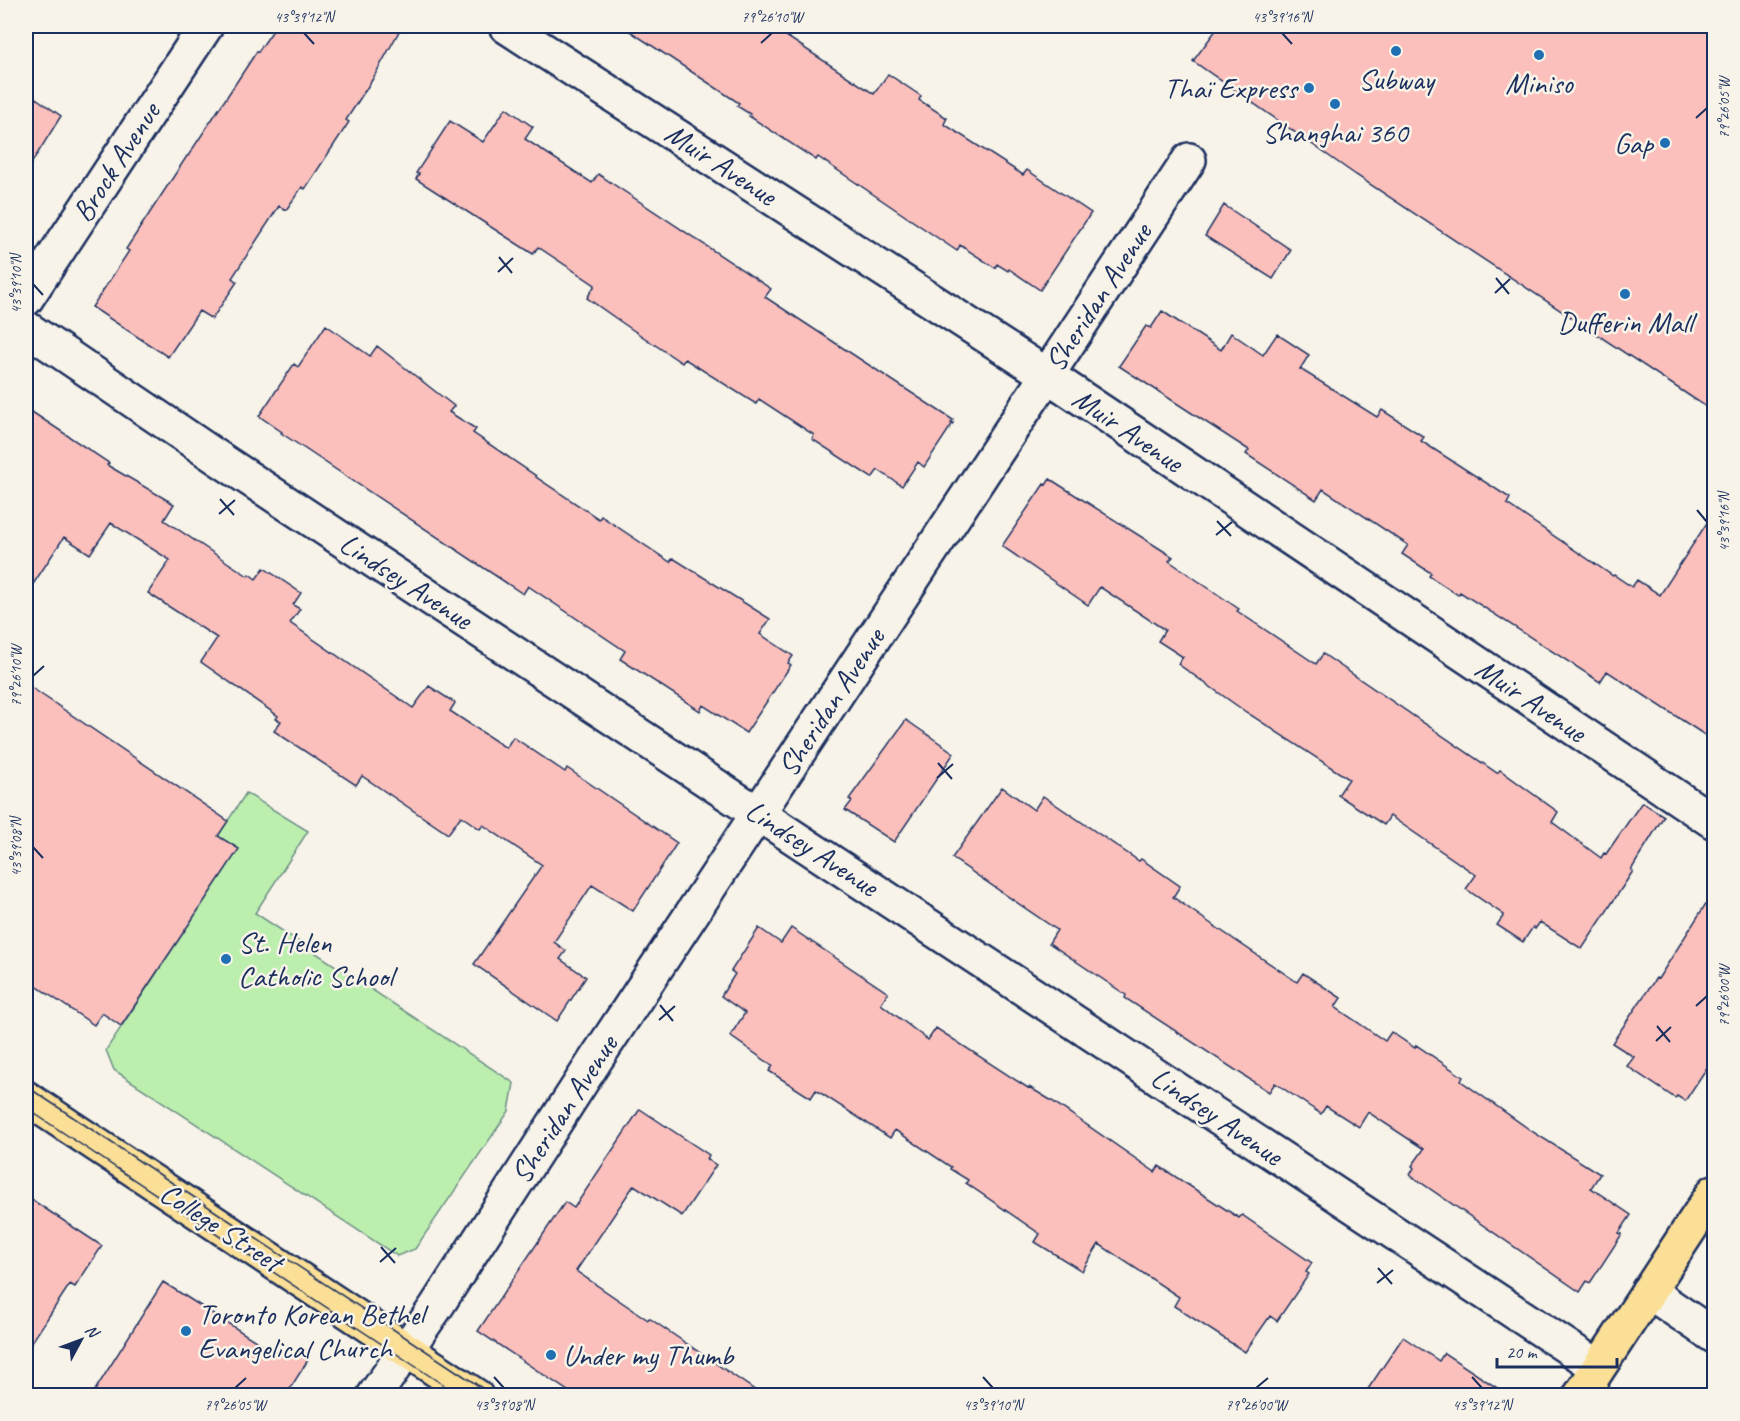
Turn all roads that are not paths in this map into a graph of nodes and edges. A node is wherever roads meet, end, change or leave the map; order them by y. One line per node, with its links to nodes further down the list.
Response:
1 (206, 26): 4 (street, Brock Avenue)
2 (506, 26): 6 (street, Muir Avenue)
3 (1189, 160): 6 (street, Sheridan Avenue)
4 (26, 299)
5 (26, 328): 7 (street, Lindsey Avenue)
6 (1047, 375): 7 (street, Sheridan Avenue); 8 (street, Muir Avenue)
7 (759, 813): 13 (street, Sheridan Avenue); 14 (street, Lindsey Avenue)
8 (1714, 822)
9 (26, 1098): 13 (main road, College Street)
10 (1714, 1192): 11 (main road)
11 (1648, 1291): 12 (street); 14 (main road)
12 (1714, 1336)
13 (407, 1350): 15 (street, Sheridan Avenue); 16 (main road, College Street)
14 (1598, 1367): 17 (main road)
15 (374, 1395)
16 (476, 1395)
17 (1580, 1395)

